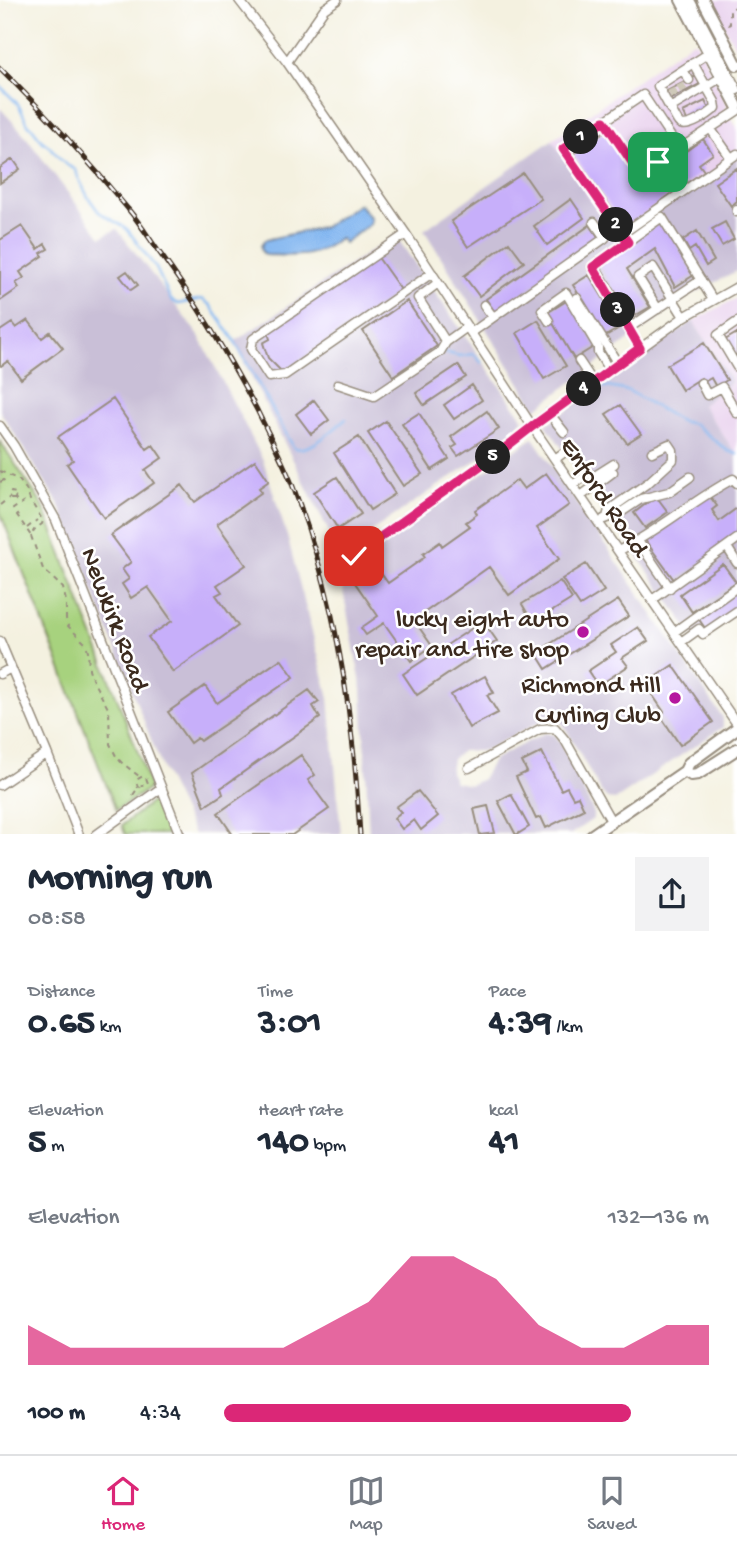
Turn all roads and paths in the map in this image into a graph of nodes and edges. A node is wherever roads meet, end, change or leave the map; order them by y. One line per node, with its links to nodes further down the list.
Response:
1 (239, 0): 10 (street, Enford Road)
2 (337, 0): 10 (street)
3 (681, 0): 9 (main road)
4 (690, 0): 18 (street)
5 (695, 0): 15 (street)
6 (703, 0): 12 (main road)
7 (737, 6): 8 (path)
8 (728, 24)
9 (709, 53): 11 (street); 14 (main road)
10 (287, 62): 27 (street, Enford Road)
11 (693, 63): 13 (street); 17 (street)
12 (737, 65)
13 (684, 70): 16 (street); 19 (street)
14 (722, 77): 17 (street); 21 (main road)
15 (737, 79)
16 (693, 87): 17 (street); 19 (street)
17 (706, 87): 20 (street)
18 (737, 90)
19 (678, 92): 20 (street); 20 (street)
20 (670, 108)
21 (737, 108): 23 (street)
22 (604, 121): 24 (street); 24 (street); 28 (street)
23 (710, 128): 24 (street); 25 (street)
24 (678, 149)
25 (734, 156): 28 (street)
26 (594, 222): 38 (street)
27 (406, 234): 29 (street, Enford Road); 29 (street)
28 (625, 238): 30 (street); 42 (street)
29 (432, 273): 31 (street, Enford Road)
30 (701, 280): 34 (street); 35 (street)
31 (438, 283): 43 (street, Enford Road); 44 (street)
32 (737, 287): 35 (street)
33 (578, 298): 47 (street)
34 (673, 299): 37 (street); 37 (street); 39 (street)
35 (713, 300): 39 (street)
36 (484, 305): 38 (street)
37 (657, 309): 42 (street)
38 (493, 317): 43 (street)
39 (684, 317): 45 (street)
40 (549, 321): 49 (street)
41 (737, 322): 48 (street)
42 (629, 328): 45 (street)
43 (469, 330): 44 (street); 56 (street, Enford Road)
44 (446, 342): 52 (street)
45 (640, 348): 47 (street)
46 (579, 361): 50 (street)
47 (618, 364): 49 (street)
48 (737, 367)
49 (609, 370): 50 (street)
50 (593, 382): 53 (street)
51 (701, 383): 54 (street)
52 (338, 384)
53 (550, 414): 56 (street); 57 (street)
54 (737, 414)
55 (0, 426): 103 (street, Newkirk Road)
56 (533, 426): 59 (street, Enford Road); 84 (street)
57 (564, 432)
58 (652, 452): 76 (street)
59 (555, 459): 61 (street); 66 (street, Enford Road)
60 (0, 471): 62 (path)
61 (588, 474): 66 (street); 69 (street)
62 (10, 477): 64 (path); 78 (path)
63 (690, 477): 76 (street)
64 (0, 482)
65 (737, 483): 81 (street)
66 (573, 485): 69 (street, Enford Road)
67 (7, 488): 68 (path)
68 (11, 492): 70 (path); 71 (path)
69 (581, 496): 76 (street, Enford Road)
70 (10, 497): 71 (path); 73 (path)
71 (15, 499): 74 (path)
72 (24, 502): 74 (path)
73 (0, 505)
74 (19, 505): 77 (path)
75 (37, 520): 77 (path)
76 (603, 520): 83 (street, Enford Road)
77 (26, 528): 78 (path); 79 (path)
78 (34, 530): 79 (path)
79 (31, 536): 100 (path)
80 (737, 539): 82 (street)
81 (638, 541): 83 (street); 87 (street)
82 (727, 547): 85 (street); 87 (street)
83 (618, 551): 88 (street, Enford Road)
84 (354, 556)
85 (737, 563)
86 (737, 587): 90 (street)
87 (670, 588): 88 (street)
88 (652, 600): 90 (street, Enford Road)
89 (737, 611): 92 (street)
90 (674, 632): 92 (street, Enford Road)
91 (0, 641): 93 (street)
92 (681, 642): 95 (street, Enford Road)
93 (11, 667): 94 (street); 97 (street)
94 (0, 674)
95 (737, 726): 99 (main road)
96 (737, 748): 99 (main road)
97 (47, 752): 102 (street); 107 (street)
98 (469, 768): 106 (street)
99 (685, 771): 106 (main road)
100 (140, 777): 101 (path); 104 (path)
101 (148, 783): 103 (path); 104 (path)
102 (0, 785)
103 (157, 786): 108 (street); 109 (street, Newkirk Road)
104 (138, 788): 105 (path)
105 (133, 795)
106 (611, 821): 110 (main road)
107 (79, 834)
108 (97, 834)
109 (180, 834)
110 (593, 834)

